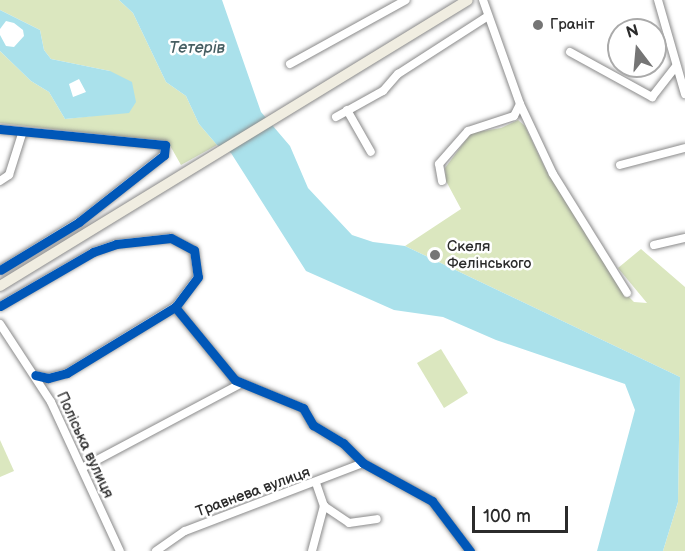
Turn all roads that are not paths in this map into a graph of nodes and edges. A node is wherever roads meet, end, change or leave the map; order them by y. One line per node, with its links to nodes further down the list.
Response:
1 (406, 0): 7 (street)
2 (468, 0): 23 (main road)
3 (483, 0): 5 (street)
4 (658, 0): 8 (street)
5 (488, 16): 10 (street); 11 (street)
6 (570, 52): 8 (street)
7 (290, 64)
8 (676, 66): 9 (street)
9 (685, 94)
10 (520, 104): 19 (street); 24 (street)
11 (347, 110): 12 (street); 16 (street)
12 (336, 117)
13 (0, 129): 14 (street)
14 (22, 134): 18 (street); 22 (street)
15 (685, 148): 17 (street)
16 (371, 152)
17 (620, 165)
18 (0, 181)
19 (442, 181)
20 (685, 238): 21 (street)
21 (654, 245)
22 (0, 270)
23 (0, 286)
24 (627, 293)
25 (0, 306): 26 (street)
26 (175, 307): 28 (street); 29 (street)
27 (0, 324): 28 (street, Поліська вулиця)
28 (35, 375): 31 (street, Поліська вулиця)
29 (240, 384): 30 (street); 31 (street)
30 (363, 463): 32 (street, Травнева вулиця); 38 (street)
31 (82, 468): 36 (street, Поліська вулиця)
32 (316, 483): 33 (street); 35 (street, Травнева вулиця)
33 (324, 506): 34 (street); 37 (street)
34 (377, 519)
35 (160, 550)
36 (120, 551)
37 (312, 551)
38 (470, 551)

